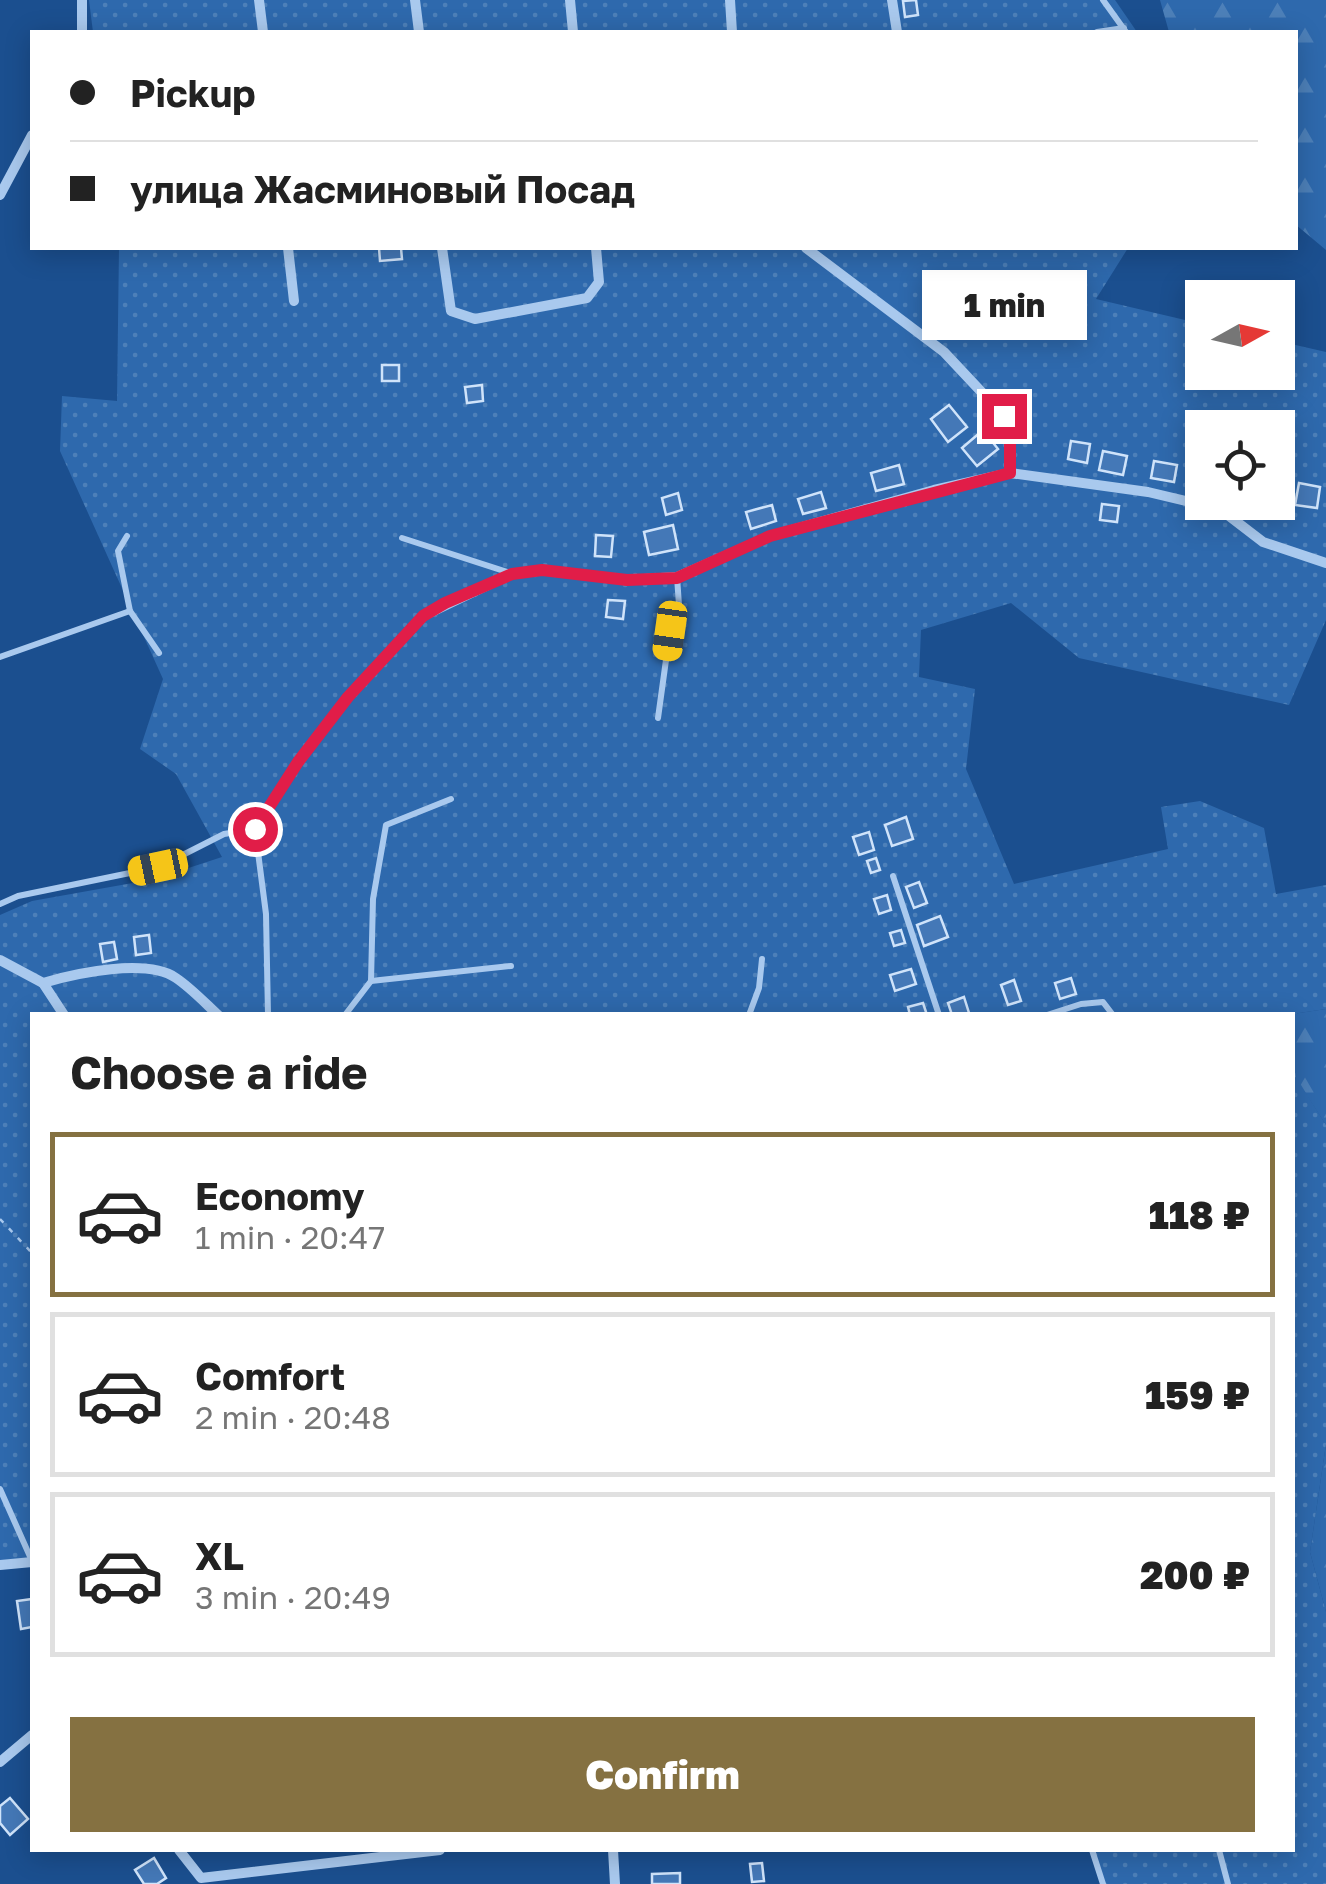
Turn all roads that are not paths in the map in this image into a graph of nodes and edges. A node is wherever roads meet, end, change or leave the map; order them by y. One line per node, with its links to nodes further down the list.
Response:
1 (82, 0): 8 (street)
2 (259, 0): 9 (street)
3 (415, 0): 10 (street)
4 (570, 0): 11 (street)
5 (730, 0): 12 (street)
6 (892, 0): 13 (street)
7 (1104, 0): 14 (lane)
8 (82, 30)
9 (263, 30)
10 (419, 30)
11 (574, 30)
12 (732, 30)
13 (897, 30)
14 (1125, 30)
15 (30, 139): 16 (street)
16 (0, 195)
17 (288, 250): 21 (street)
18 (442, 250): 19 (street)
19 (596, 250)
20 (809, 250): 22 (street)
21 (294, 300)
22 (1010, 473): 25 (street); 27 (street)
23 (127, 536): 28 (lane)
24 (402, 538): 26 (lane)
25 (1326, 563)
26 (512, 574): 27 (street); 31 (street)
27 (677, 578): 32 (lane)
28 (130, 610): 29 (lane); 30 (lane)
29 (159, 653)
30 (0, 657)
31 (348, 697): 34 (lane)
32 (658, 718)
33 (451, 799): 40 (lane)
34 (255, 829): 36 (lane); 44 (lane)
35 (893, 876): 47 (lane)
36 (0, 904)
37 (0, 960): 41 (street)
38 (762, 960): 46 (lane)
39 (511, 966): 40 (lane)
40 (371, 982): 45 (lane)
41 (44, 983): 42 (street); 43 (street)
42 (62, 1012)
43 (215, 1012)
44 (268, 1012)
45 (347, 1012)
46 (750, 1012)
47 (939, 1012)
48 (1057, 1012): 49 (lane)
49 (1111, 1012)
50 (0, 1489): 51 (lane)
51 (30, 1557)
52 (30, 1562): 53 (street)
53 (0, 1564)
54 (30, 1737): 55 (street)
55 (0, 1762)
56 (181, 1852): 57 (street)
57 (416, 1852)
58 (613, 1852): 61 (street)
59 (1093, 1852): 62 (lane)
60 (1220, 1852): 63 (lane)
61 (615, 1884)
62 (1103, 1884)
63 (1228, 1884)

